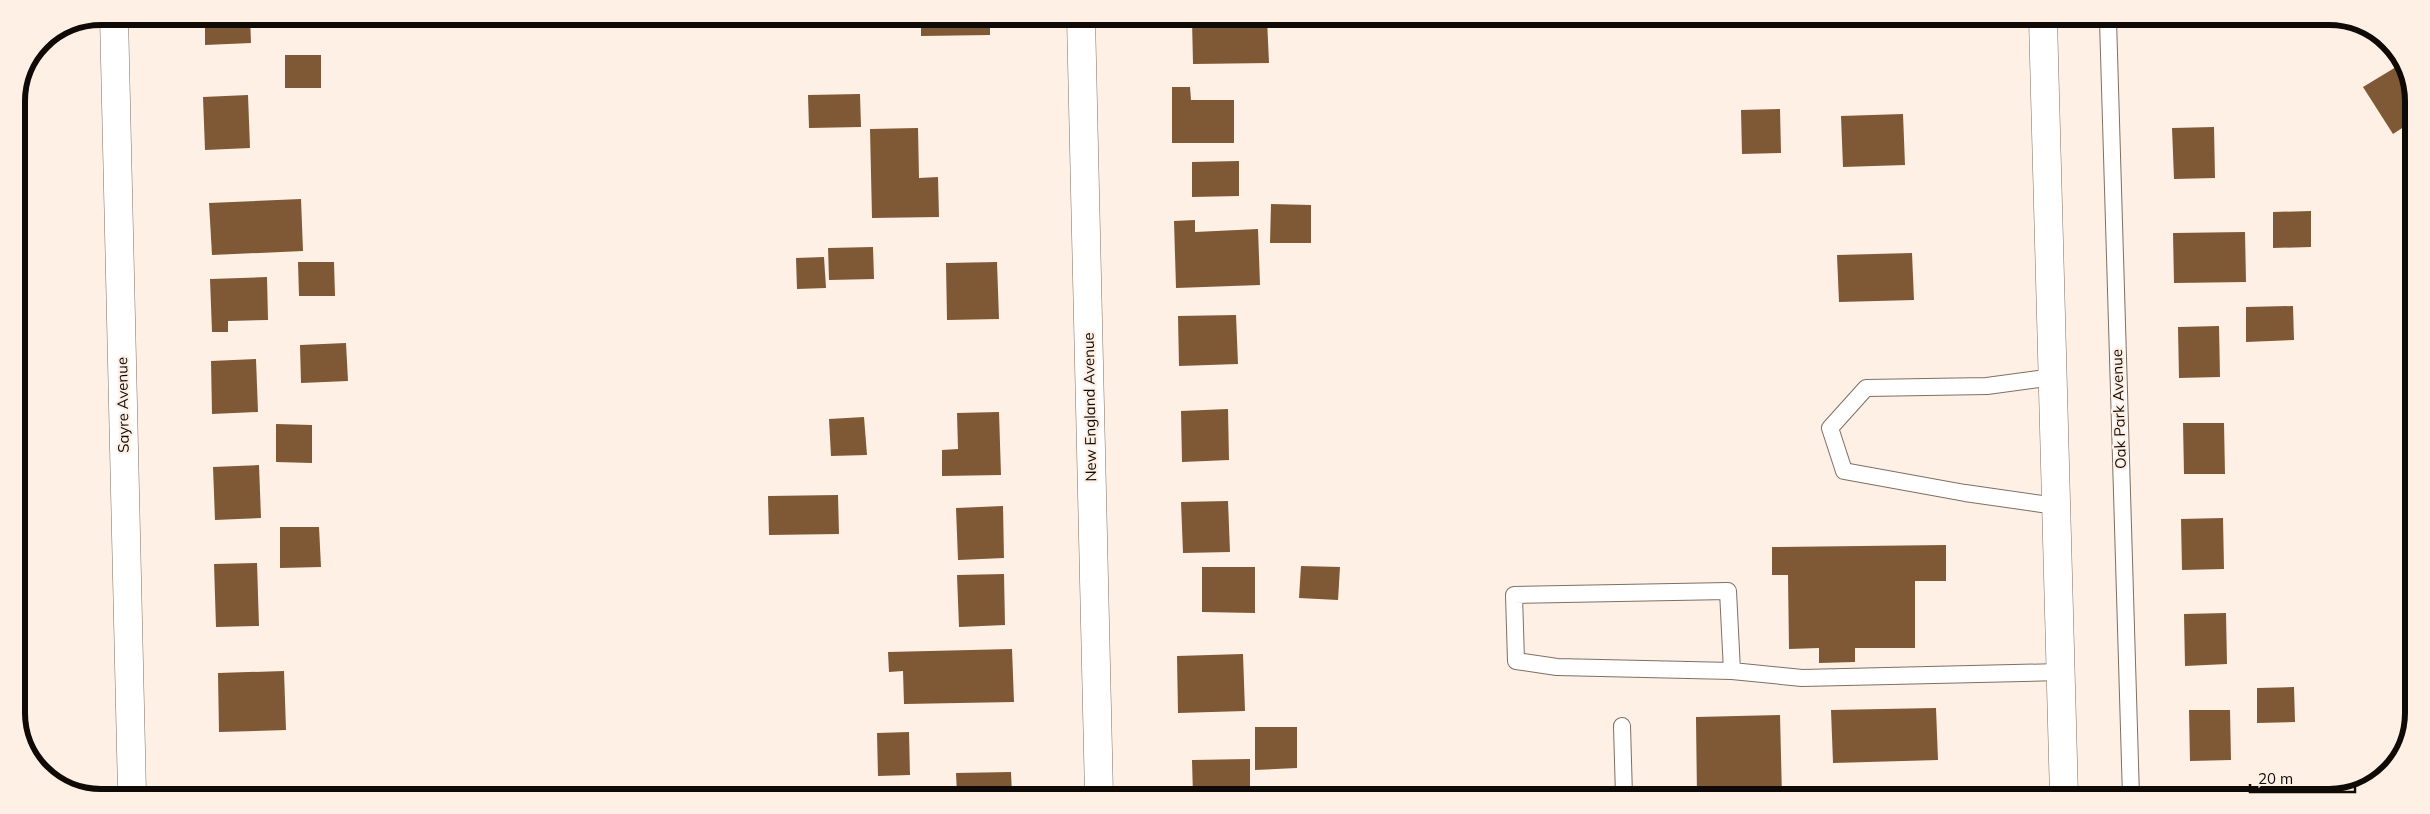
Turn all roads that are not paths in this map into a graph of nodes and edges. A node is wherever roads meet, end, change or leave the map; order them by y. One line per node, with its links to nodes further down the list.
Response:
1 (114, 25): 10 (street, Sayre Avenue)
2 (1081, 25): 11 (street, New England Avenue)
3 (2043, 25): 5 (street)
4 (2108, 25): 14 (lane, Oak Park Avenue)
5 (2053, 377): 6 (street); 6 (lane)
6 (2056, 506): 8 (street)
7 (1732, 671): 7 (lane); 8 (lane)
8 (2061, 672): 13 (street)
9 (1622, 726): 12 (lane)
10 (132, 789)
11 (1099, 789)
12 (1624, 789)
13 (2064, 789)
14 (2131, 789)

